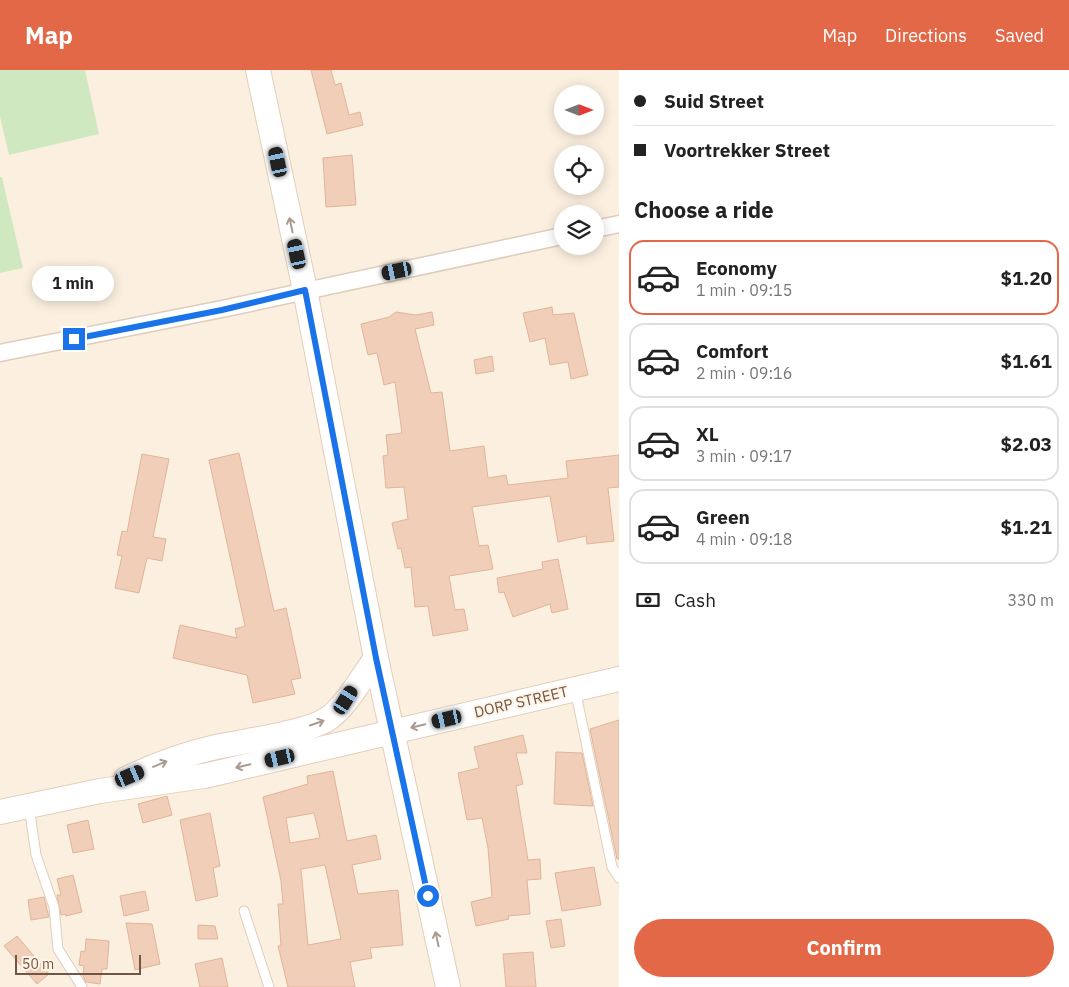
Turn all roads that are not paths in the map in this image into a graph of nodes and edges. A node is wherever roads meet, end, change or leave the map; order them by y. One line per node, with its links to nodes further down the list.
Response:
1 (258, 70): 5 (street, one-way to 1)
2 (619, 224): 3 (street)
3 (604, 227)
4 (554, 238): 5 (street)
5 (305, 290): 6 (street); 7 (street)
6 (0, 353)
7 (376, 658): 10 (street); 11 (street, DORP STREET, one-way to 7)
8 (619, 679): 9 (street, DORP STREET)
9 (574, 689): 10 (street, DORP STREET, one-way to 10); 14 (lane)
10 (393, 732): 11 (street, DORP STREET, one-way to 11); 18 (street, one-way to 10)
11 (100, 791): 12 (street, DORP STREET)
12 (29, 806): 13 (street, DORP STREET); 16 (lane)
13 (0, 812)
14 (619, 878)
15 (244, 911): 17 (lane)
16 (82, 987)
17 (269, 987)
18 (448, 987)

